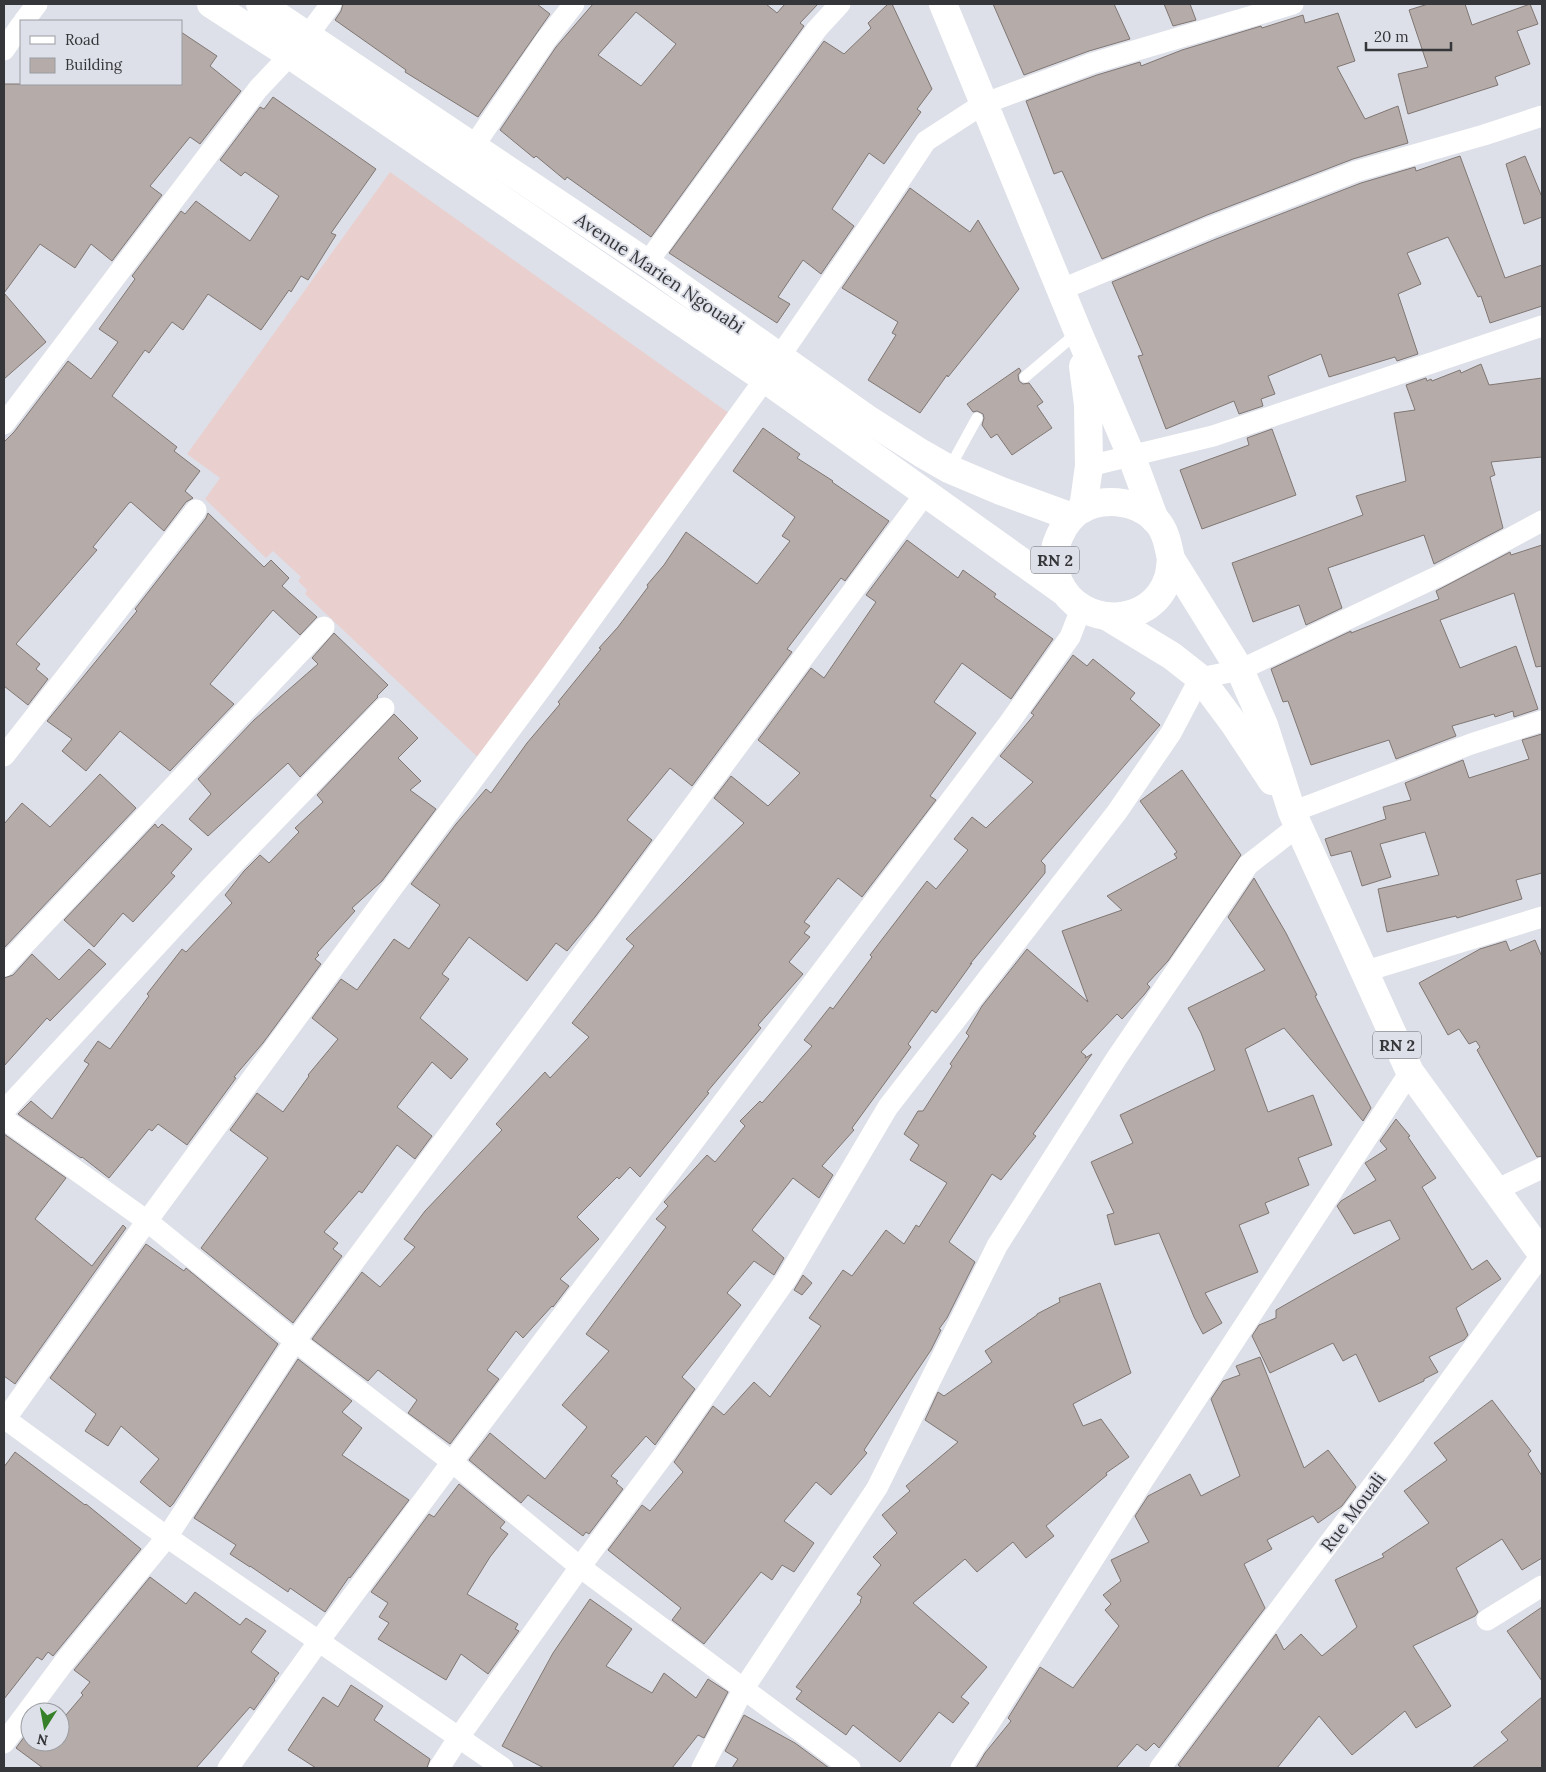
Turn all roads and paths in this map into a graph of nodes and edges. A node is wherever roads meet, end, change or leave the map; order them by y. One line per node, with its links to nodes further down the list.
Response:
1 (37, 4): 9 (street)
2 (211, 4): 13 (main road)
3 (260, 4): 11 (main road, Avenue Marien Ngouabi)
4 (331, 4): 11 (street)
5 (574, 4): 16 (street)
6 (840, 4): 17 (street)
7 (943, 4): 14 (main road, RN 2)
8 (1293, 4): 14 (street)
9 (25, 20)
10 (20, 26): 12 (street)
11 (308, 35): 16 (main road, Avenue Marien Ngouabi)
12 (4, 50)
13 (290, 55): 23 (main road); 25 (street)
14 (983, 104): 18 (main road, RN 2); 21 (street)
15 (1542, 116): 18 (street)
16 (473, 147): 17 (main road, Avenue Marien Ngouabi)
17 (647, 263): 21 (main road, Avenue Marien Ngouabi)
18 (1060, 290): 20 (main road, RN 2)
19 (1542, 326): 26 (street)
20 (1078, 332): 22 (lane); 26 (main road, RN 2); 27 (main road, RN 2)
21 (780, 356): 28 (main road, Avenue Marien Ngouabi)
22 (1025, 377)
23 (765, 379): 29 (main road); 52 (street)
24 (977, 418): 28 (lane)
25 (4, 424)
26 (1130, 455): 27 (street); 32 (main road, RN 2)
27 (1089, 466): 31 (main road, RN 2)
28 (949, 469): 31 (main road, Avenue Marien Ngouabi)
29 (925, 494): 35 (main road); 54 (street)
30 (196, 510): 42 (street)
31 (1078, 513): 32 (main road, RN 2); 35 (main road, RN 2)
32 (1155, 520): 34 (main road, RN 2)
33 (1542, 521): 38 (street)
34 (1171, 559): 36 (main road, RN 2); 38 (main road, RN 2)
35 (1072, 600): 36 (main road, RN 2); 56 (street)
36 (1108, 617): 39 (main road, RN 2)
37 (324, 627): 45 (street)
38 (1240, 670): 39 (street); 43 (main road, RN 2)
39 (1200, 678): 43 (main road, RN 2); 58 (street)
40 (384, 708): 48 (street)
41 (1542, 721): 43 (street)
42 (4, 756)
43 (1295, 819): 46 (main road, RN 2); 62 (street)
44 (1542, 917): 46 (street)
45 (4, 966)
46 (1363, 972): 47 (main road, RN 2)
47 (1410, 1072): 51 (main road, RN 2); 70 (street)
48 (4, 1111)
49 (4, 1119): 52 (street)
50 (1542, 1168): 51 (street)
51 (1496, 1190): 53 (main road, RN 2)
52 (146, 1222): 54 (street); 55 (street)
53 (1542, 1254): 71 (street, Rue Mouali)
54 (295, 1341): 56 (street); 57 (street)
55 (4, 1420): 57 (street)
56 (452, 1462): 58 (street); 61 (street)
57 (167, 1537): 61 (street); 64 (street)
58 (580, 1566): 62 (street); 63 (street)
59 (1542, 1586): 60 (street)
60 (1486, 1620)
61 (318, 1641): 63 (street); 65 (street)
62 (744, 1688): 68 (street); 69 (street)
63 (459, 1737): 66 (street); 67 (street)
64 (4, 1743)
65 (228, 1768)
66 (439, 1768)
67 (503, 1768)
68 (702, 1768)
69 (850, 1768)
70 (961, 1768)
71 (1160, 1768)

